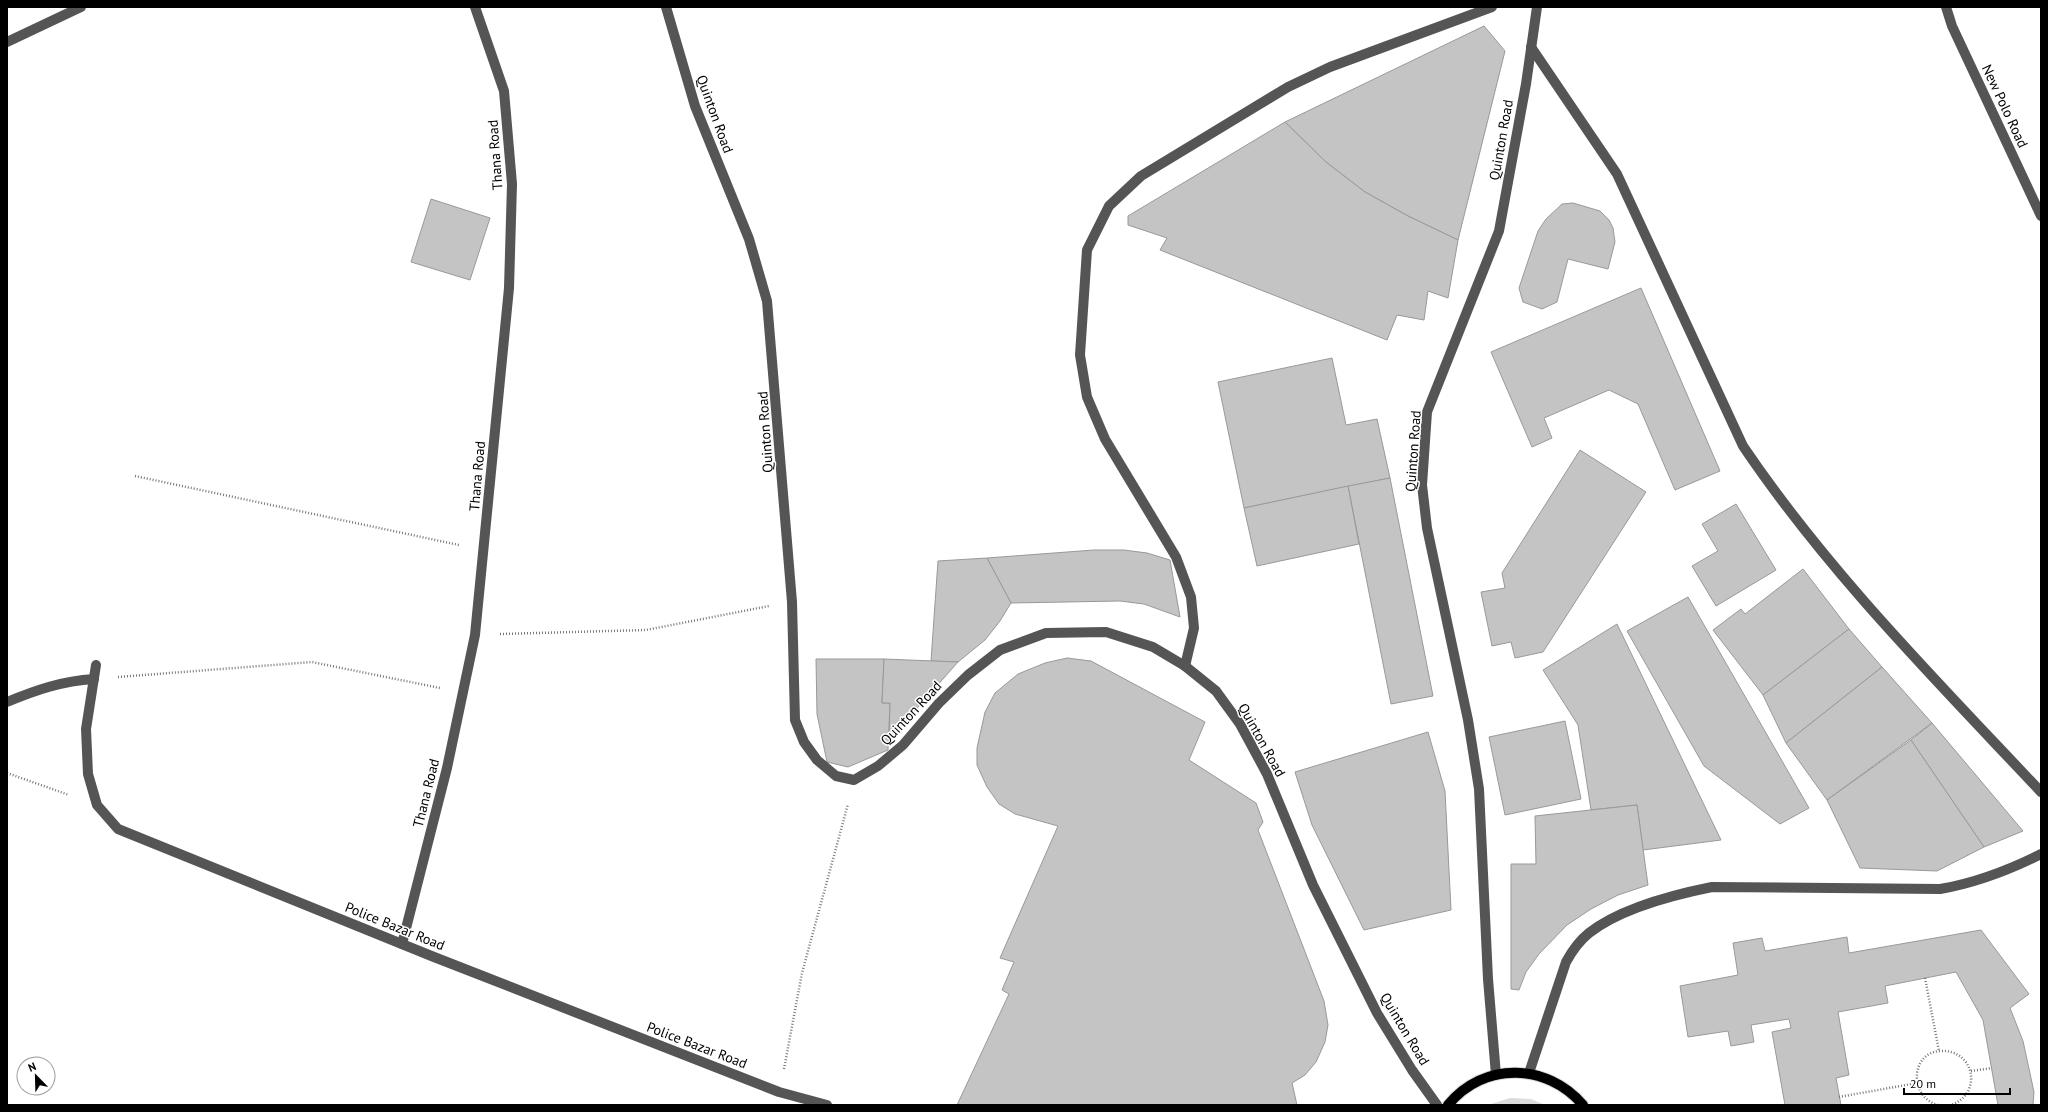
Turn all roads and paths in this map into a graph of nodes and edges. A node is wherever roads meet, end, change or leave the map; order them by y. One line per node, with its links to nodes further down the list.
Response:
1 (81, 7): 7 (street)
2 (475, 7): 11 (street, Thana Road)
3 (666, 7): 12 (street, Quinton Road)
4 (1492, 7): 15 (street)
5 (1537, 7): 8 (street, Quinton Road)
6 (1946, 7): 9 (street, New Polo Road)
7 (7, 42)
8 (1531, 47): 21 (street); 30 (street, Quinton Road)
9 (2041, 216)
10 (135, 476): 11 (path)
11 (483, 550): 13 (street, Thana Road)
12 (792, 602): 13 (path); 20 (street, Quinton Road)
13 (475, 635): 17 (street, Thana Road)
14 (96, 665): 16 (street, Police Bazar Road)
15 (1185, 666): 20 (street, Quinton Road); 35 (street, Quinton Road)
16 (94, 679): 17 (path); 18 (street); 22 (street, Police Bazar Road)
17 (462, 693): 24 (street, Thana Road)
18 (7, 702)
19 (7, 773): 22 (path)
20 (854, 780): 32 (path)
21 (2041, 792)
22 (97, 806): 24 (street, Police Bazar Road)
23 (2041, 854): 29 (street)
24 (402, 944): 32 (street, Police Bazar Road)
25 (1925, 978): 26 (path)
26 (1938, 1051): 28 (path); 31 (path)
27 (1992, 1068): 28 (path)
28 (1971, 1072): 39 (path)
29 (1529, 1073): 30 (main road); 37 (main road)
30 (1496, 1074): 36 (main road)
31 (1917, 1083): 33 (path); 38 (path)
32 (779, 1092): 34 (street, Police Bazar Road)
33 (1839, 1097)
34 (827, 1105)
35 (1437, 1105)
36 (1448, 1105)
37 (1583, 1105)
38 (1938, 1105)
39 (1951, 1105)

